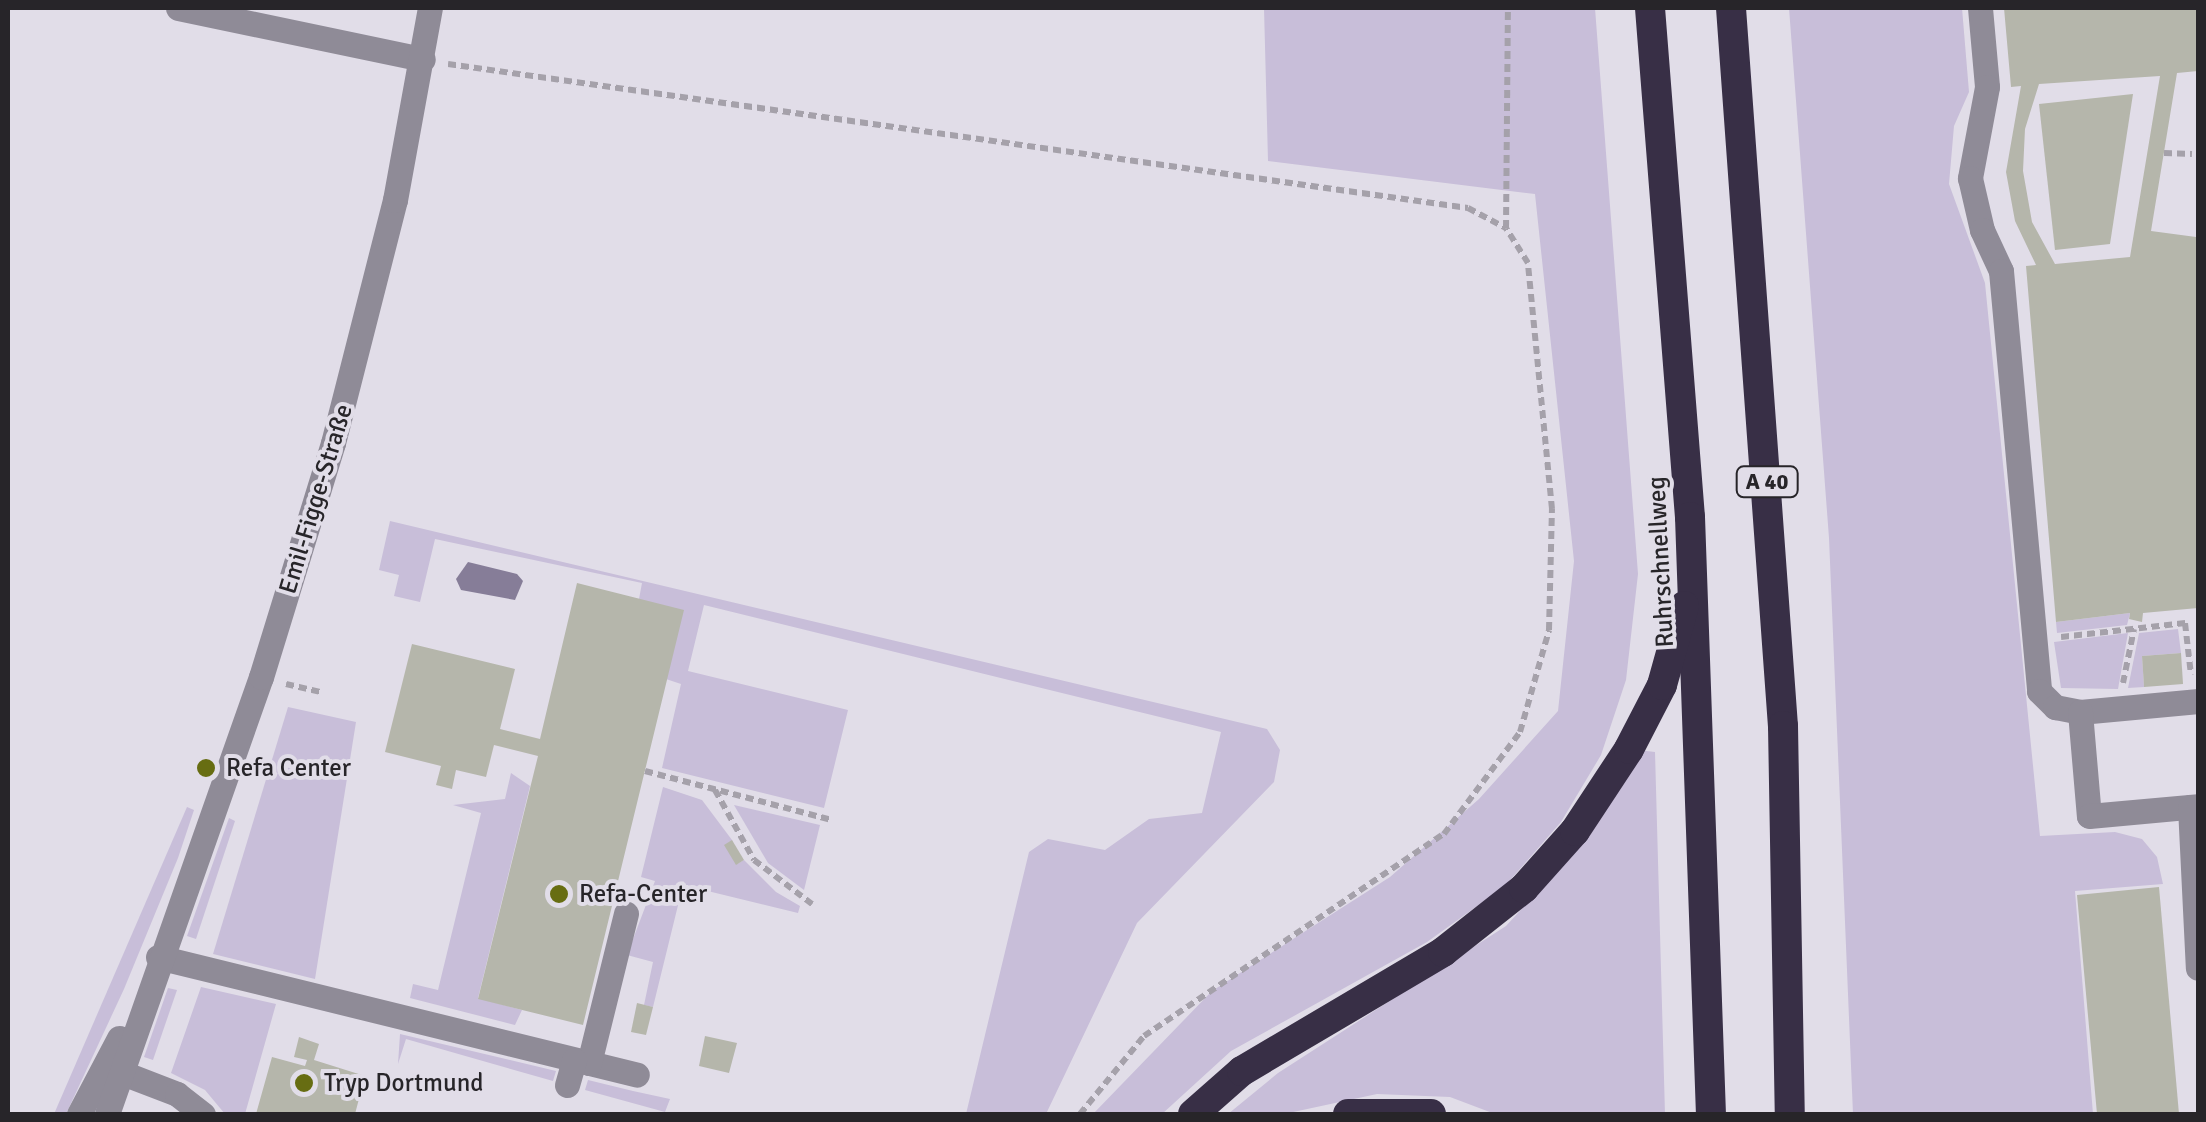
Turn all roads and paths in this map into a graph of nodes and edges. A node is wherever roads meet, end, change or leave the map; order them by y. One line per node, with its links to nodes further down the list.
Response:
1 (178, 8): 7 (street)
2 (430, 8): 7 (street, Emil-Figge-Straße)
3 (1508, 8): 10 (path)
4 (1650, 8): 11 (highway, Ruhrschnellweg)
5 (1731, 8): 37 (highway, A 40)
6 (1980, 8): 16 (street)
7 (422, 60): 10 (path); 23 (street, Emil-Figge-Straße)
8 (2164, 153): 9 (path)
9 (2192, 154)
10 (1506, 228): 32 (path)
11 (1690, 517): 33 (highway); 36 (highway, Ruhrschnellweg)
12 (2134, 628): 13 (path); 14 (path); 15 (path)
13 (2050, 638)
14 (2196, 701): 15 (street)
15 (2118, 708): 16 (street)
16 (2080, 712): 19 (street)
17 (645, 771): 18 (path)
18 (715, 790): 20 (path); 21 (path)
19 (2194, 807): 24 (street)
20 (832, 820)
21 (812, 904)
22 (626, 913): 25 (street)
23 (154, 966): 25 (street); 26 (street, Emil-Figge-Straße); 29 (street, Emil-Figge-Straße)
24 (2198, 968)
25 (582, 1062): 27 (street); 28 (street)
26 (120, 1072): 30 (street, Emil-Figge-Straße); 31 (street)
27 (637, 1075)
28 (567, 1085)
29 (80, 1114)
30 (107, 1114)
31 (203, 1114)
32 (1080, 1114)
33 (1193, 1114)
34 (1348, 1114): 35 (highway)
35 (1430, 1114)
36 (1712, 1114)
37 (1790, 1114)

